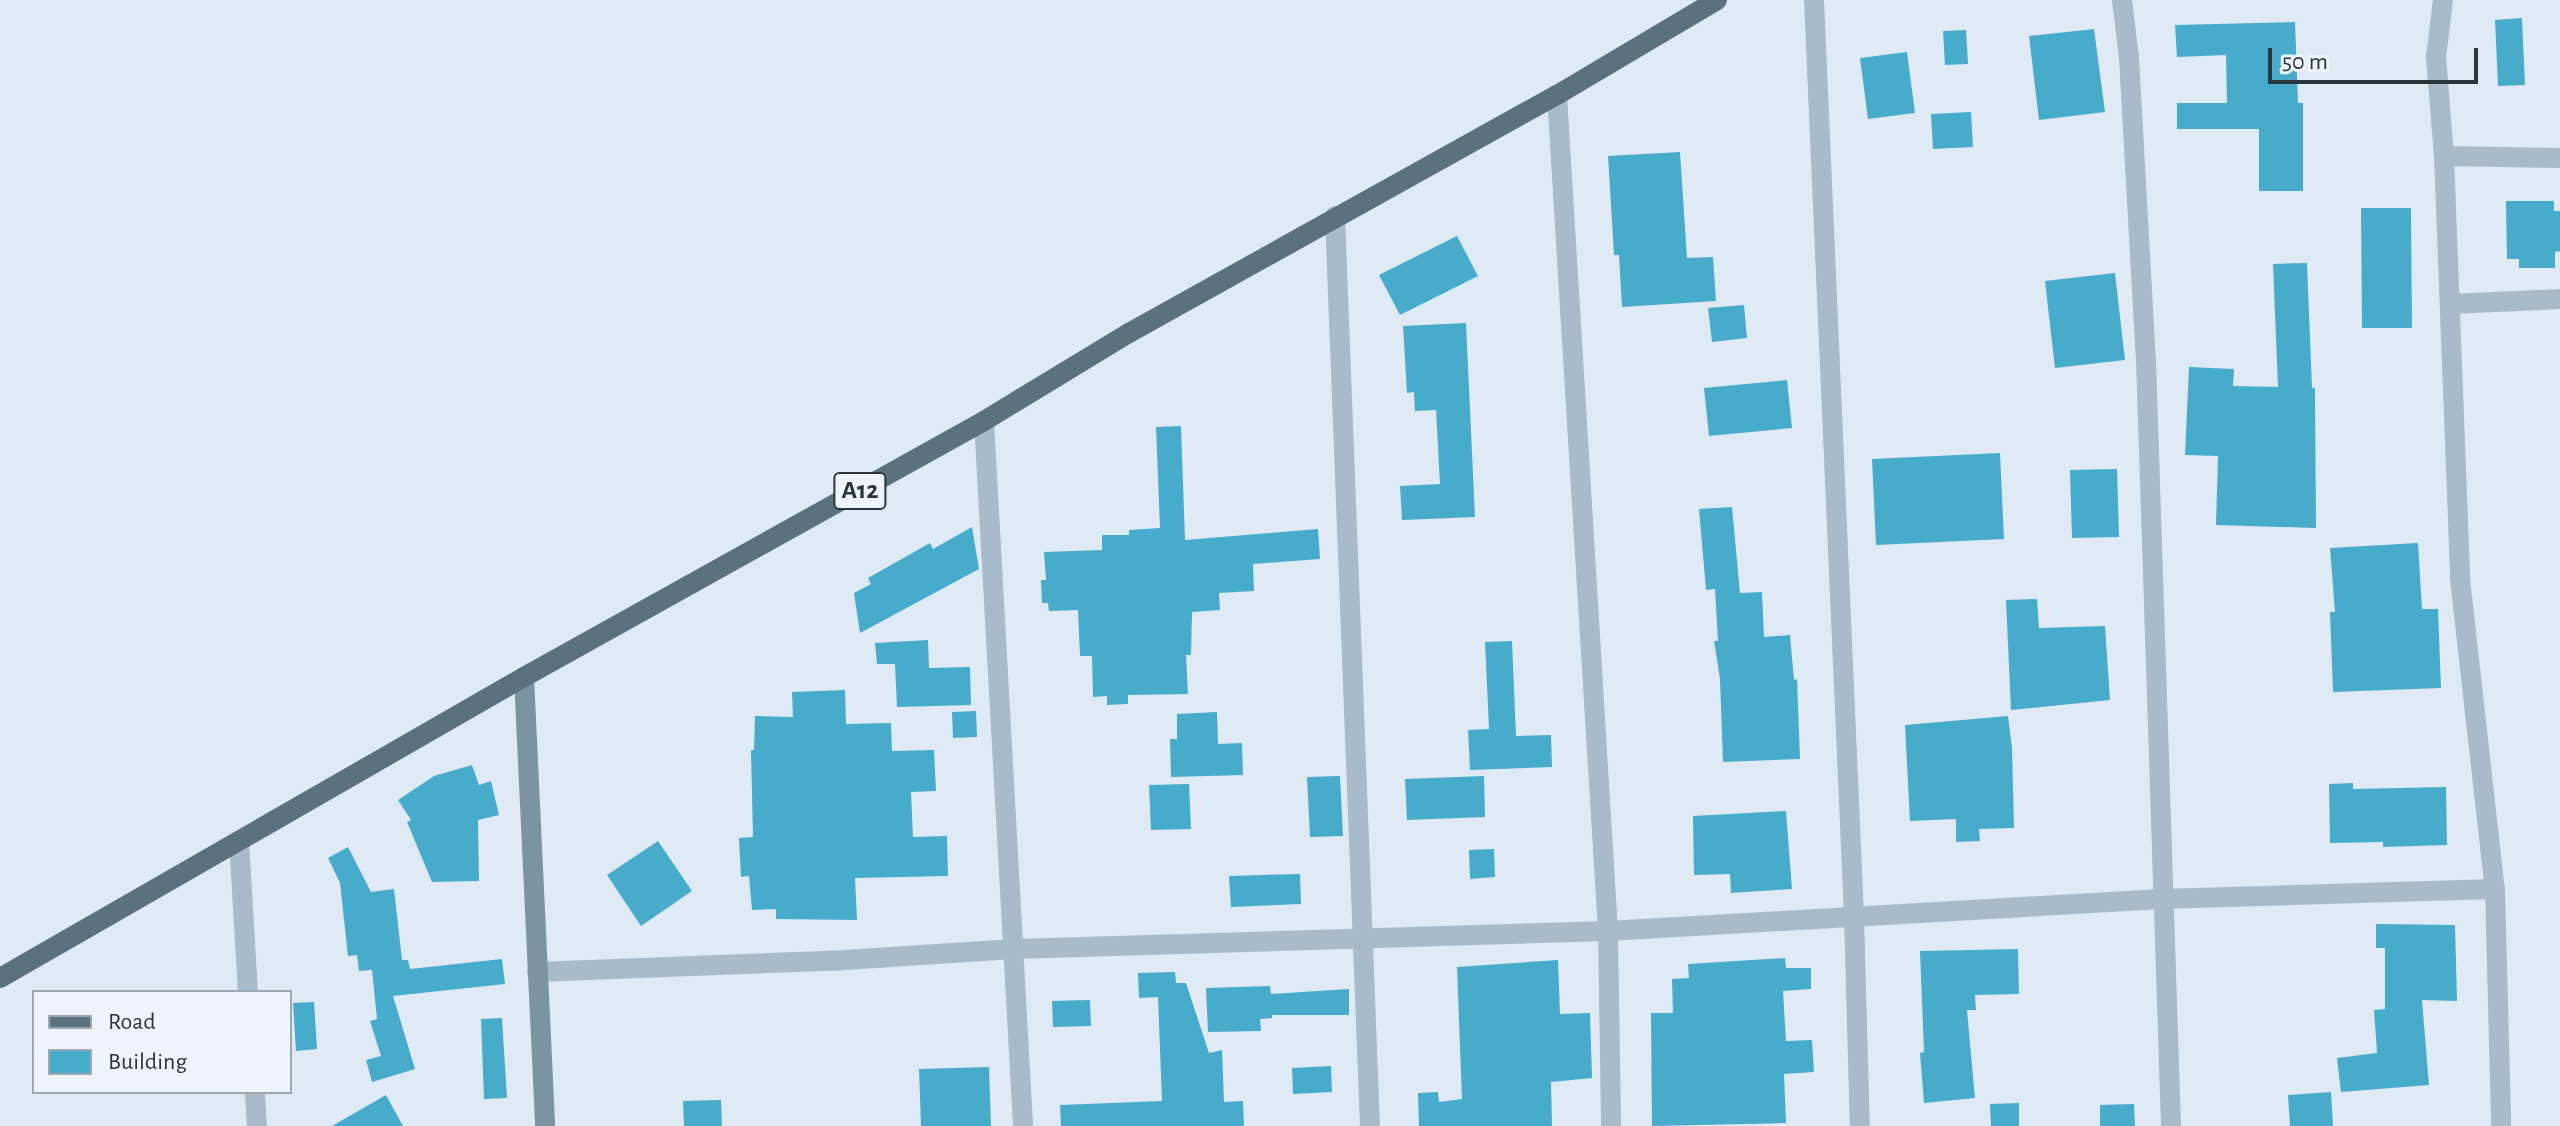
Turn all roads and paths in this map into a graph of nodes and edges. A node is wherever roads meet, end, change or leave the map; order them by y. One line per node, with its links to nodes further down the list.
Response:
1 (1717, 0): 5 (main road, A12)
2 (1814, 0): 16 (street)
3 (2122, 0): 15 (street)
4 (2443, 0): 6 (street)
5 (1557, 95): 8 (main road, A12); 17 (street)
6 (2444, 156): 7 (street); 10 (street)
7 (2560, 158)
8 (1335, 216): 11 (main road, A12); 18 (street)
9 (2560, 299): 10 (street)
10 (2451, 304): 14 (street)
11 (984, 421): 12 (main road, A12); 19 (street)
12 (524, 677): 13 (main road, A12); 20 (street)
13 (239, 841): 21 (main road, A12); 22 (street)
14 (2495, 889): 15 (street); 31 (street)
15 (2161, 899): 16 (street); 30 (street)
16 (1854, 917): 17 (street); 29 (street)
17 (1608, 931): 18 (street); 28 (street)
18 (1363, 941): 19 (street); 27 (street)
19 (1014, 949): 20 (street); 26 (street)
20 (537, 972): 25 (street)
21 (0, 978)
22 (248, 990)
23 (255, 1094): 24 (street)
24 (257, 1126)
25 (545, 1126)
26 (1023, 1126)
27 (1370, 1126)
28 (1611, 1126)
29 (1860, 1126)
30 (2171, 1126)
31 (2501, 1126)

